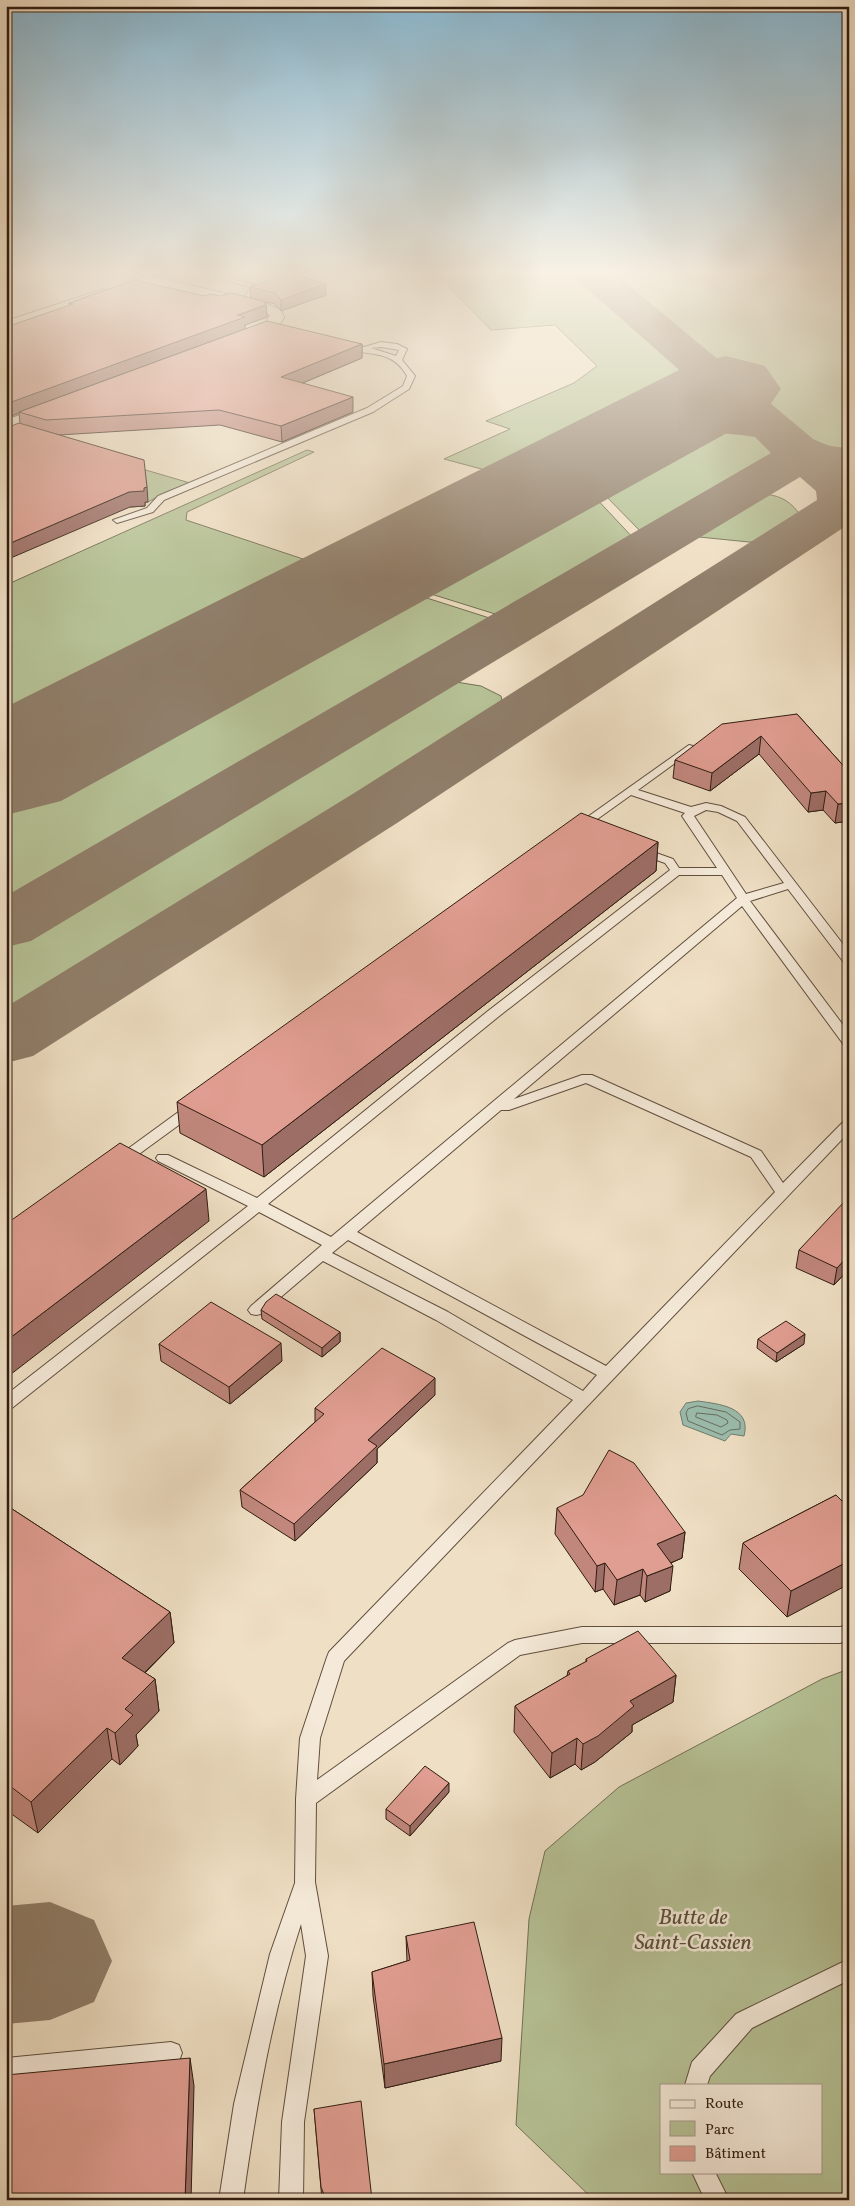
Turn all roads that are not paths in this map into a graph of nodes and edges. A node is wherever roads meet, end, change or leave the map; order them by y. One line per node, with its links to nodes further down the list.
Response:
1 (410, 374): 4 (lane)
2 (71, 401): 3 (street)
3 (6, 426)
4 (117, 520)
5 (689, 748): 6 (lane)
6 (630, 791): 7 (lane); 8 (lane)
7 (691, 812): 11 (lane); 12 (lane)
8 (566, 838)
9 (633, 848): 10 (lane)
10 (676, 871): 11 (lane); 22 (lane)
11 (725, 872): 13 (lane)
12 (790, 885): 13 (lane); 14 (lane)
13 (743, 899): 15 (lane); 17 (lane)
14 (849, 960)
15 (849, 1042)
16 (206, 1099): 20 (lane)
17 (495, 1110): 21 (lane); 23 (lane)
18 (849, 1124): 21 (lane)
19 (163, 1158): 22 (lane)
20 (110, 1168)
21 (782, 1192): 26 (lane)
22 (258, 1205): 24 (lane); 28 (lane)
23 (346, 1232): 24 (lane); 26 (lane)
24 (326, 1249): 25 (lane); 27 (lane)
25 (256, 1310)
26 (608, 1374): 27 (lane)
27 (584, 1399): 30 (lane)
28 (6, 1404)
29 (849, 1632): 30 (lane)
30 (306, 1799): 31 (lane)
31 (305, 1882): 37 (lane); 38 (lane)
32 (849, 1969): 35 (lane)
33 (171, 2053): 34 (lane)
34 (6, 2069)
35 (696, 2084)
36 (703, 2174): 39 (lane)
37 (231, 2200)
38 (292, 2200)
39 (717, 2200)

